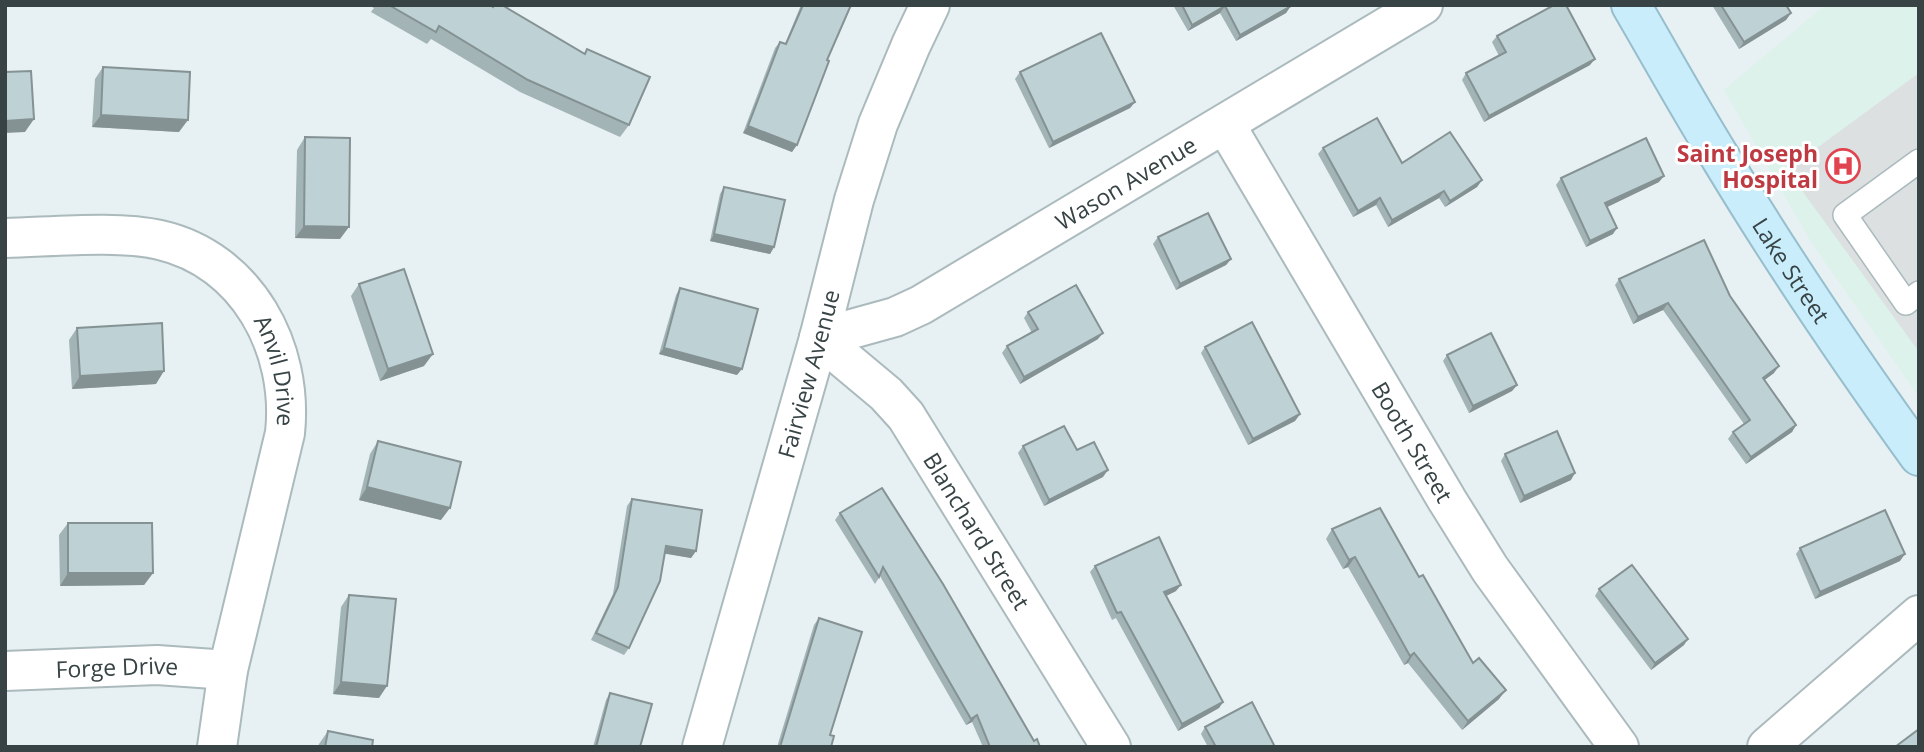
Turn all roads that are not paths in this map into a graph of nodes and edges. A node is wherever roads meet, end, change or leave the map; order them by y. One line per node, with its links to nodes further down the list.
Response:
1 (929, 5): 8 (street, Fairview Avenue)
2 (1423, 5): 4 (street, Wason Avenue)
3 (1631, 5): 9 (street, Lake Street)
4 (1225, 124): 8 (street, Wason Avenue); 16 (street, Booth Street)
5 (1919, 161): 7 (lane)
6 (5, 239): 11 (street, Anvil Drive)
7 (1919, 293)
8 (819, 338): 14 (street, Fairview Avenue); 15 (street, Blanchard Street)
9 (1919, 456)
10 (1919, 615): 17 (street)
11 (228, 670): 12 (street, Forge Drive); 13 (street, Anvil Drive)
12 (5, 671)
13 (217, 747)
14 (702, 747)
15 (1111, 747)
16 (1619, 747)
17 (1767, 747)

